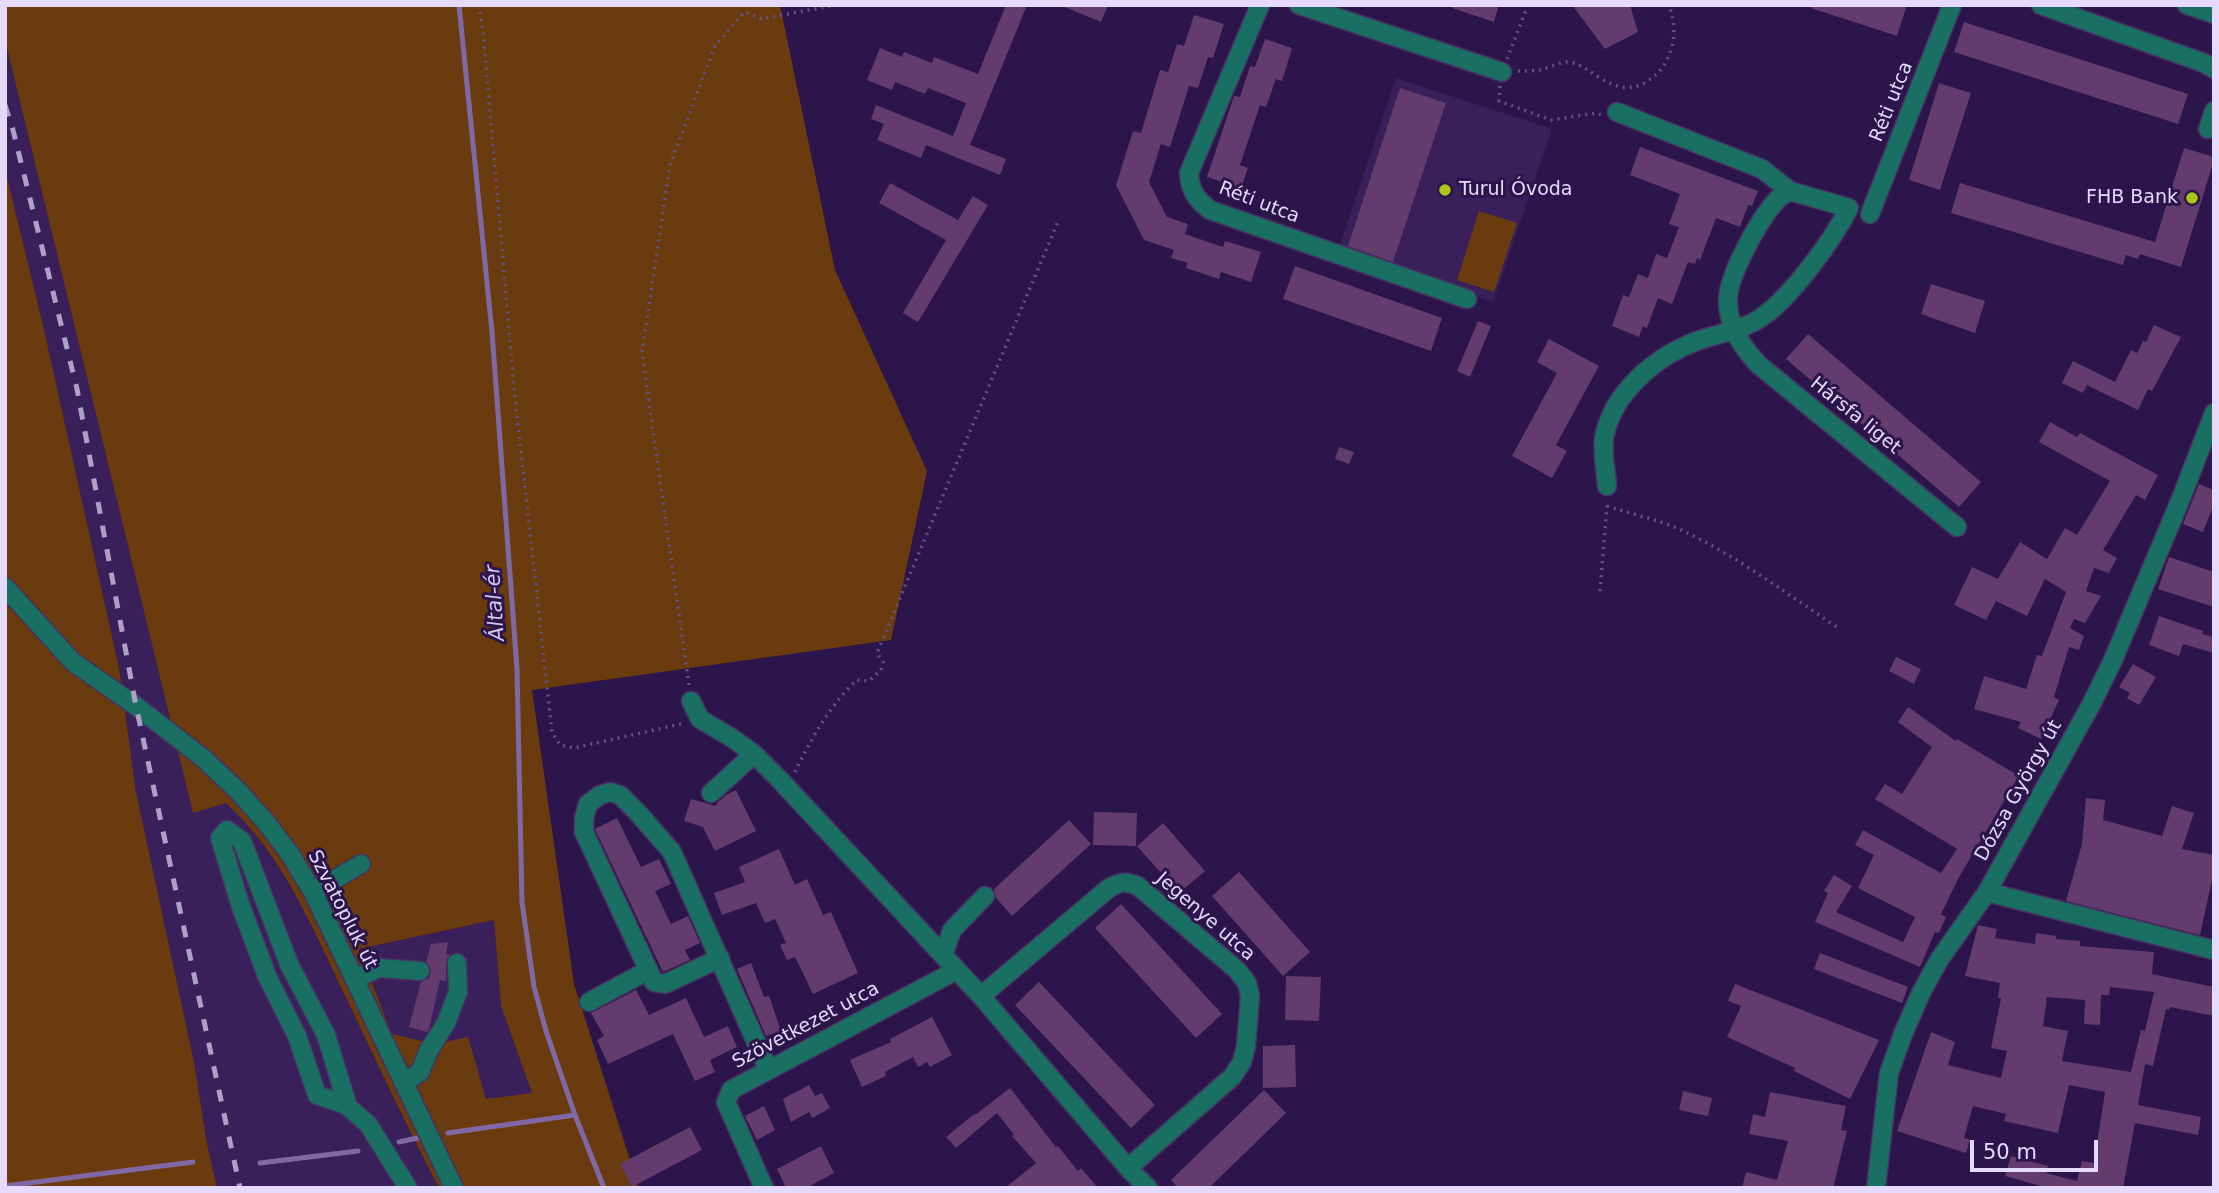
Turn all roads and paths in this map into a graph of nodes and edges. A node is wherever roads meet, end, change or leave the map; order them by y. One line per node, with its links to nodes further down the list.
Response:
1 (479, 5): 29 (path)
2 (744, 5): 11 (path)
3 (835, 5): 11 (path)
4 (1259, 5): 19 (street, Réti utca)
5 (1299, 5): 14 (street)
6 (1528, 5): 14 (path)
7 (1669, 5): 14 (path)
8 (1952, 5): 17 (street, Réti utca)
9 (2041, 5): 13 (street)
10 (2187, 5): 12 (street)
11 (744, 12): 28 (path)
12 (2214, 14)
13 (2214, 69)
14 (1502, 72): 15 (path)
15 (1617, 112): 16 (street)
16 (1790, 191): 20 (street, Hársfa liget); 20 (street)
17 (1870, 214)
18 (1059, 219): 31 (path)
19 (1466, 299)
20 (1733, 331): 22 (street); 24 (street, Hársfa liget)
21 (2214, 414): 35 (street, Dózsa György út)
22 (1607, 486): 23 (path)
23 (1606, 506): 26 (path); 27 (path)
24 (1957, 527)
25 (5, 587): 34 (street, Szvatopluk út)
26 (1600, 591)
27 (1840, 629)
28 (691, 701): 29 (street)
29 (700, 719): 30 (street)
30 (754, 754): 31 (street); 32 (street)
31 (790, 791): 38 (street)
32 (711, 793)
33 (361, 863): 34 (street)
34 (313, 892): 44 (street, Szvatopluk út)
35 (1987, 892): 37 (street); 55 (street, Dózsa György út)
36 (985, 896): 38 (street)
37 (2214, 950)
38 (943, 956): 41 (street)
39 (720, 958): 43 (street); 43 (street); 47 (street)
40 (457, 963): 48 (street)
41 (957, 970): 45 (street); 47 (street, Szövetkezet utca)
42 (420, 971): 44 (street)
43 (647, 971): 46 (street)
44 (354, 979): 48 (street, Szvatopluk út)
45 (981, 996): 50 (street); 50 (street, Jegenye utca)
46 (589, 1002)
47 (768, 1069): 53 (street, Szövetkezet utca)
48 (404, 1083): 52 (street, Szvatopluk út)
49 (348, 1107): 49 (street); 51 (street)
50 (1128, 1168): 54 (street)
51 (408, 1188)
52 (454, 1188)
53 (764, 1188)
54 (1148, 1188)
55 (1876, 1188)

